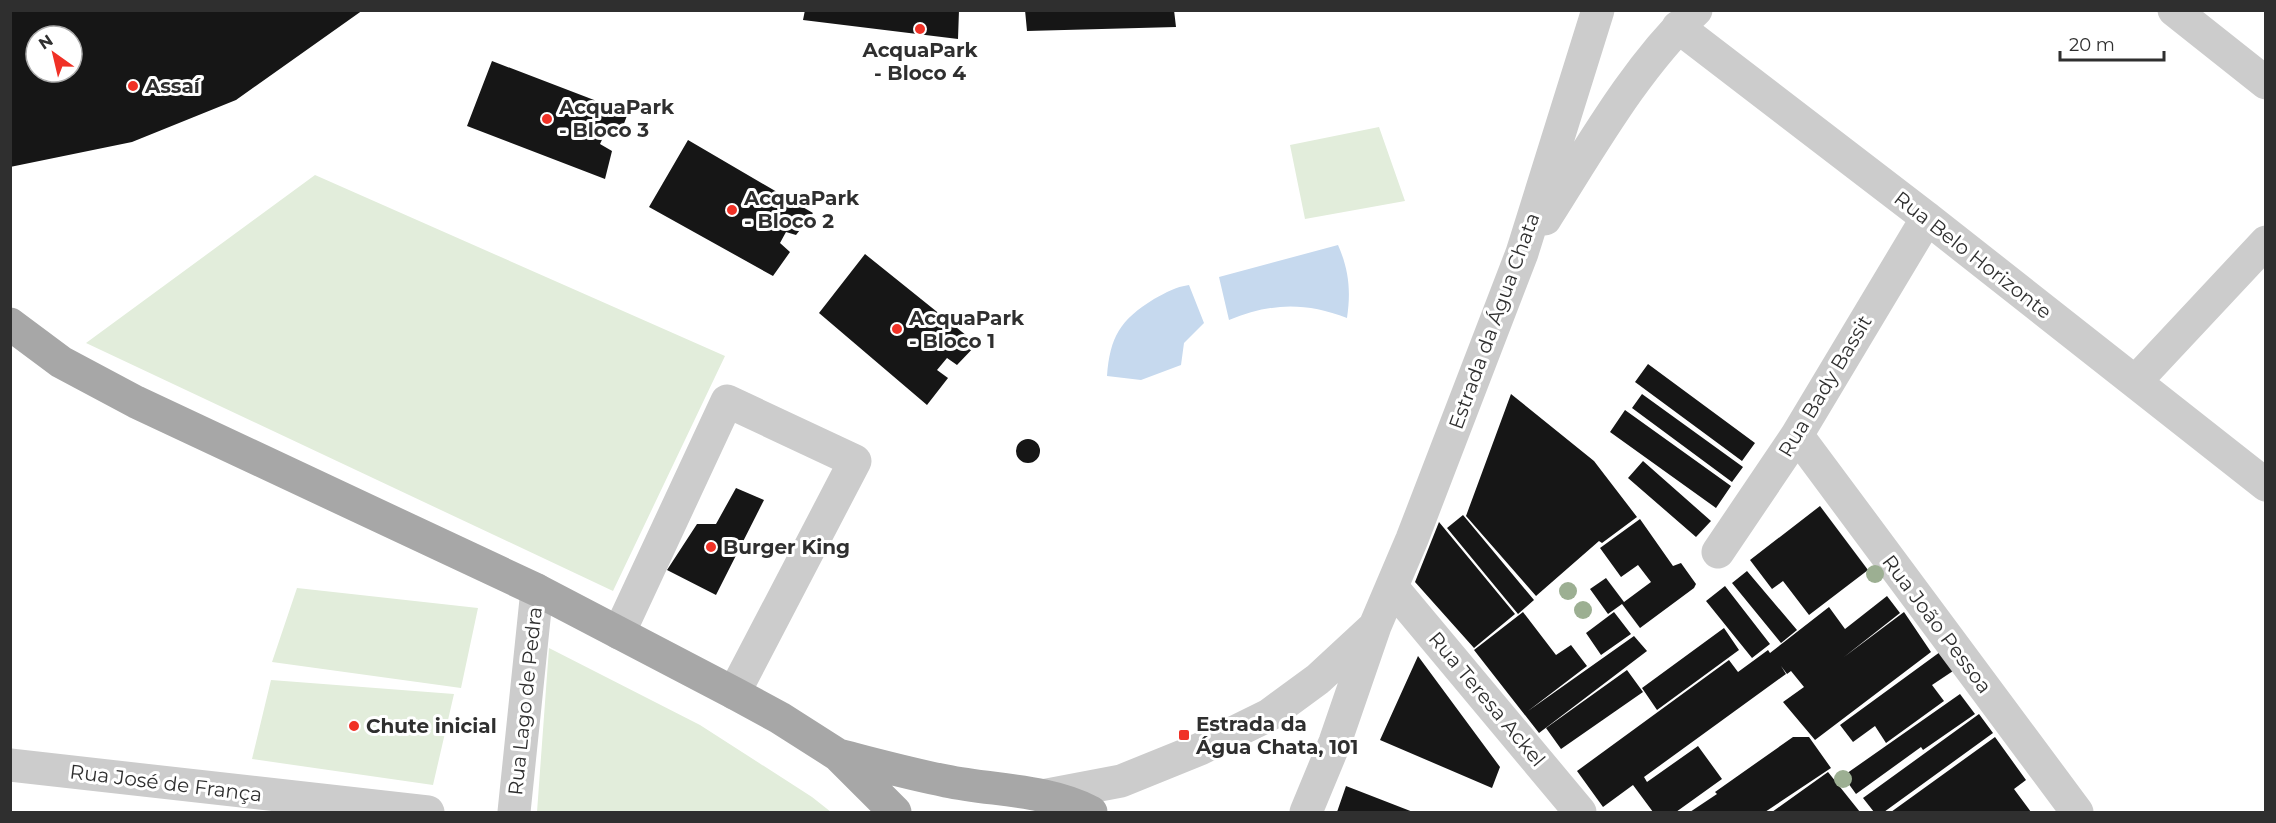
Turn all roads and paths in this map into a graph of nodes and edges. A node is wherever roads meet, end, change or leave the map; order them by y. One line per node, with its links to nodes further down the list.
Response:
1 (1598, 10): 7 (street, Estrada da Água Chata)
2 (2175, 10): 4 (street)
3 (1688, 19): 5 (street, Rua Belo Horizonte); 7 (street)
4 (2265, 83)
5 (1926, 218): 9 (street, Rua Belo Horizonte); 10 (street, Rua Bady Bassit)
6 (2265, 242): 9 (street)
7 (1522, 253): 13 (street, Estrada da Água Chata)
8 (10, 324): 14 (main road)
9 (2135, 382): 11 (street, Rua Belo Horizonte)
10 (1797, 435): 12 (street, Rua Bady Bassit); 28 (street, Rua João Pessoa)
11 (2265, 485)
12 (1718, 552)
13 (1392, 587): 15 (street, Estrada da Água Chata); 27 (street, Rua Teresa Ackel)
14 (537, 590): 16 (main road); 22 (street, Rua Lago de Pedra)
15 (1376, 626): 20 (street, Estrada da Água Chata); 26 (street, Estrada da Água Chata)
16 (619, 633): 17 (main road); 17 (street)
17 (734, 693): 18 (main road)
18 (838, 755): 20 (main road); 23 (main road)
19 (10, 765): 21 (street, Rua José de França)
20 (1042, 796): 24 (main road); 25 (main road)
21 (428, 813)
22 (514, 813)
23 (895, 813)
24 (1002, 813)
25 (1091, 813)
26 (1306, 813)
27 (1580, 813)
28 (2077, 813)

